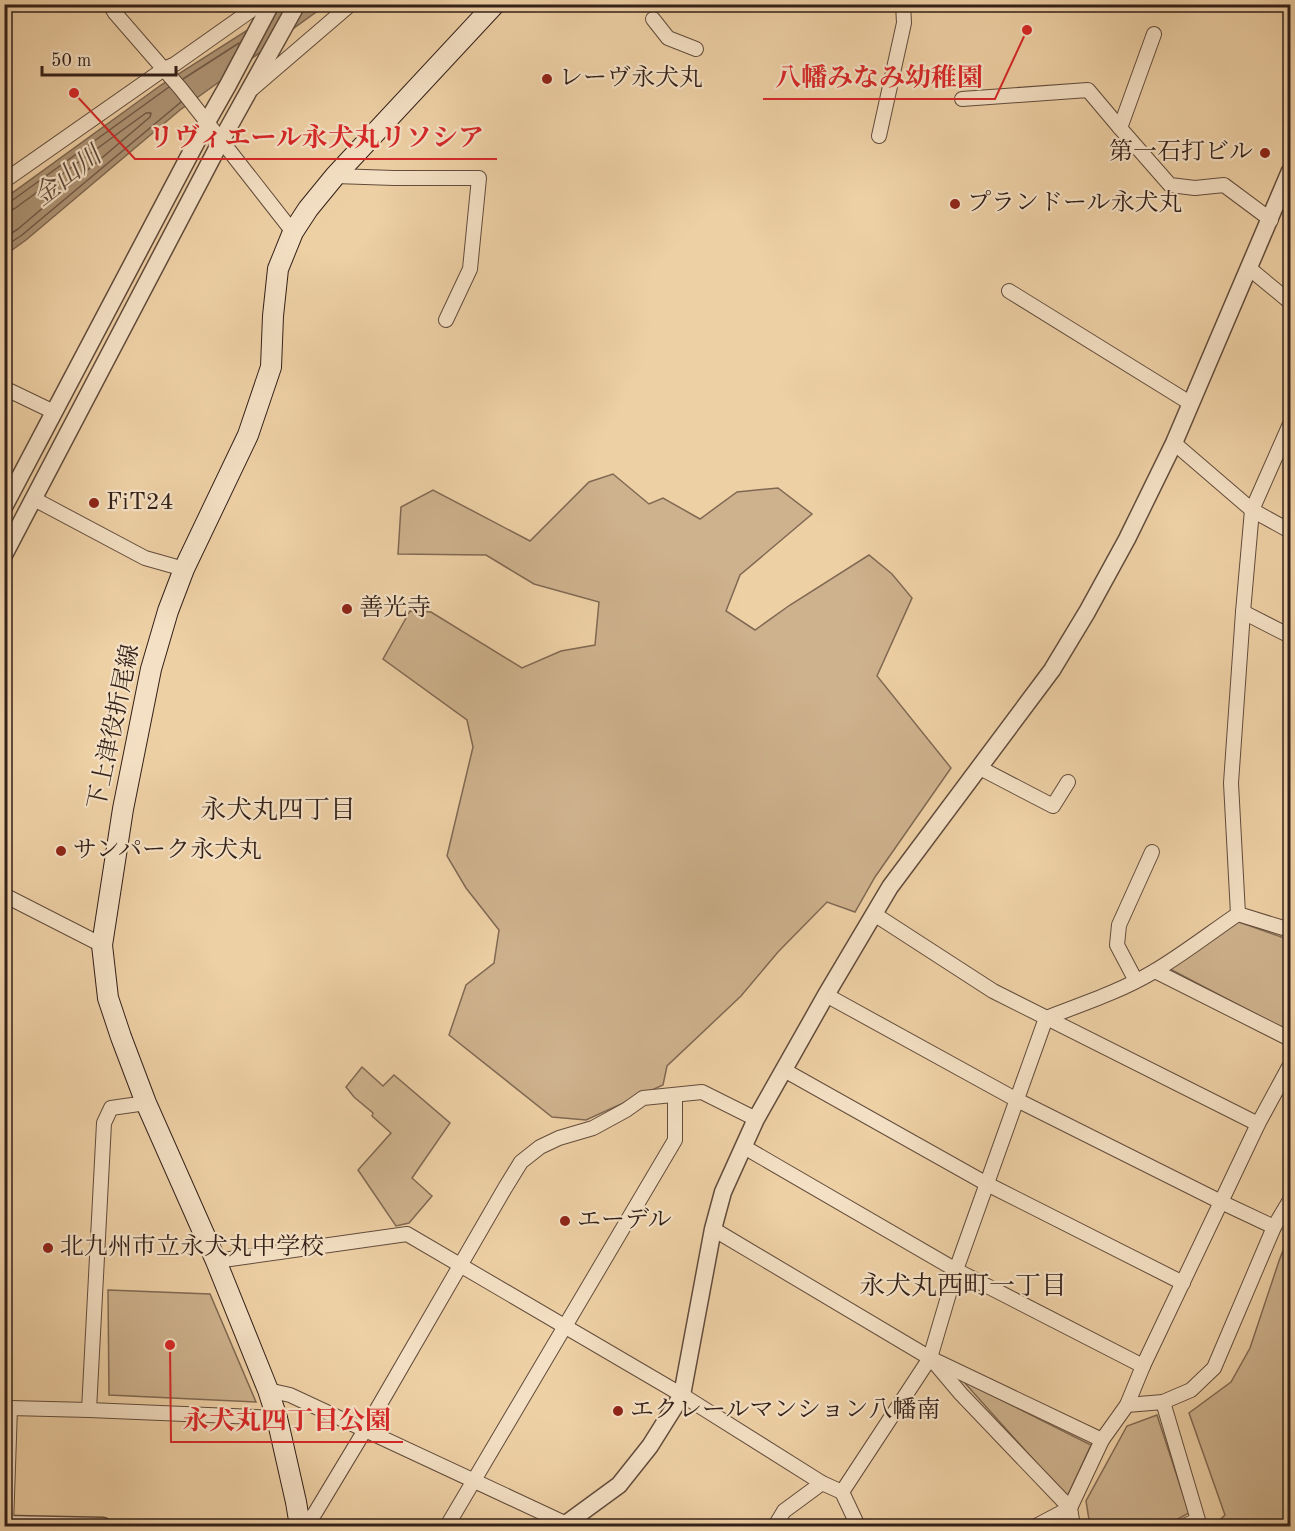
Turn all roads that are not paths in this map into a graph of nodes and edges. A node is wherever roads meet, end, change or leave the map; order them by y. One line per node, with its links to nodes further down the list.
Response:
1 (110, 4): 11 (street)
2 (260, 4): 11 (street)
3 (271, 4): 14 (street)
4 (297, 4): 12 (street)
5 (351, 4): 12 (street)
6 (495, 4): 19 (main road, 下上津役折尾線)
7 (903, 4): 16 (street)
8 (653, 19): 10 (street)
9 (1154, 34): 15 (street)
10 (696, 49)
11 (164, 69): 14 (street); 20 (street)
12 (248, 93): 17 (street)
13 (962, 99): 15 (street)
14 (201, 115): 17 (street); 29 (street)
15 (1120, 128): 21 (street)
16 (879, 136)
17 (221, 141): 22 (street); 32 (street)
18 (1290, 171): 21 (street)
19 (335, 176): 22 (main road, 下上津役折尾線); 26 (street)
20 (4, 182)
21 (1271, 220): 23 (street)
22 (293, 232): 37 (main road, 下上津役折尾線)
23 (1250, 269): 25 (street); 28 (street)
24 (1010, 291): 28 (street)
25 (1290, 302)
26 (446, 320)
27 (4, 388): 29 (street)
28 (1190, 403): 31 (street)
29 (54, 412): 33 (street)
30 (1290, 428): 34 (street)
31 (1174, 443): 34 (street); 40 (street)
32 (34, 499): 36 (street); 37 (street)
33 (4, 507)
34 (1252, 510): 35 (street); 38 (street)
35 (1290, 531)
36 (4, 555)
37 (184, 569): 47 (main road, 下上津役折尾線)
38 (1243, 612): 39 (street); 45 (street)
39 (1290, 636)
40 (980, 768): 41 (street); 44 (street)
41 (1068, 782)
42 (1152, 852): 49 (street)
43 (4, 895): 47 (street)
44 (874, 914): 50 (street); 51 (street)
45 (1238, 914): 46 (street); 48 (street)
46 (1290, 930)
47 (102, 945): 57 (main road, 下上津役折尾線)
48 (1155, 971): 49 (street); 52 (street)
49 (1136, 981): 51 (street)
50 (826, 995): 53 (street); 56 (street)
51 (1046, 1018): 56 (street); 59 (street)
52 (1290, 1039)
53 (784, 1070): 58 (street); 61 (street)
54 (1289, 1071): 59 (street)
55 (675, 1095): 58 (street); 67 (street); 70 (street)
56 (1017, 1100): 61 (street); 63 (street)
57 (146, 1103): 66 (main road, 下上津役折尾線); 77 (street)
58 (756, 1119): 60 (street)
59 (1258, 1124): 63 (street)
60 (744, 1147): 65 (street); 68 (street)
61 (987, 1184): 68 (street); 69 (street)
62 (1290, 1200): 64 (street)
63 (1221, 1202): 64 (street); 69 (street)
64 (1274, 1227): 75 (street)
65 (713, 1230): 71 (street); 74 (street)
66 (216, 1261): 67 (street); 73 (main road, 下上津役折尾線)
67 (460, 1265): 70 (street); 79 (street)
68 (956, 1270): 71 (street); 72 (street)
69 (1183, 1283): 72 (street)
70 (565, 1326): 74 (street); 81 (street)
71 (930, 1358): 80 (street); 83 (street); 84 (street)
72 (1143, 1366): 76 (street)
73 (267, 1390): 78 (main road, 下上津役折尾線); 79 (street)
74 (682, 1395): 82 (street); 86 (street)
75 (1163, 1402): 76 (street); 94 (street)
76 (1126, 1405): 80 (street)
77 (89, 1410): 78 (street); 85 (street)
78 (276, 1418): 88 (main road, 下上津役折尾線)
79 (365, 1430): 81 (street); 88 (street)
80 (1102, 1440): 84 (street)
81 (474, 1481): 86 (street); 89 (street)
82 (822, 1483): 83 (street); 90 (street)
83 (842, 1492): 91 (street)
84 (1070, 1508): 92 (street); 93 (street)
85 (6, 1525): 87 (street)
86 (567, 1526)
87 (103, 1527)
88 (302, 1527)
89 (447, 1527)
90 (775, 1527)
91 (858, 1527)
92 (1036, 1527)
93 (1073, 1527)
94 (1184, 1527)

